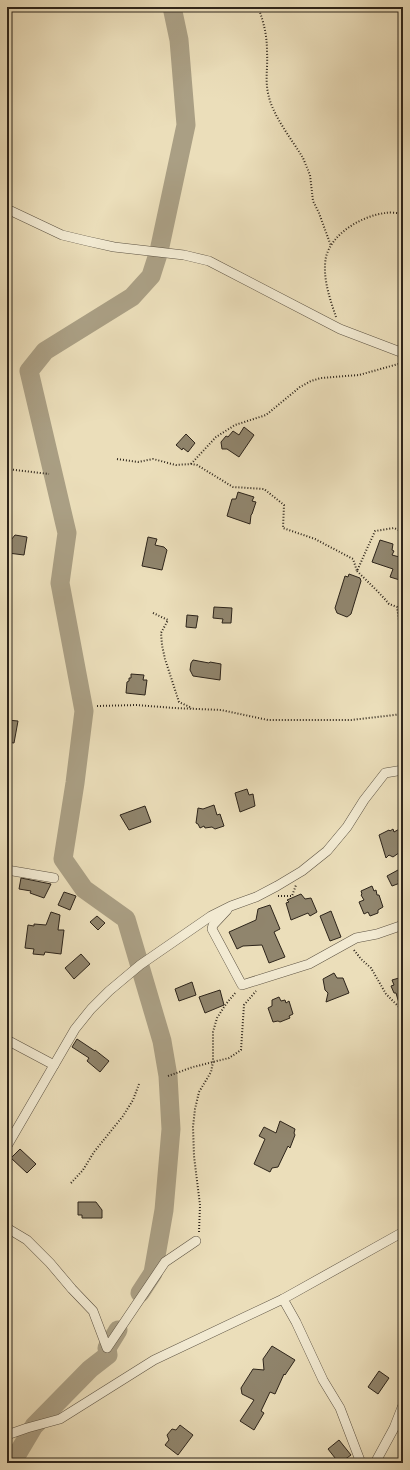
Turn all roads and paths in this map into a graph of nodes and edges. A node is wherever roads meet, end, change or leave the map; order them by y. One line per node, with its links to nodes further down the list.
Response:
1 (258, 7): 4 (path)
2 (7, 209): 5 (street)
3 (403, 214): 4 (path)
4 (331, 246): 5 (path)
5 (340, 329): 6 (street)
6 (403, 353)
7 (403, 363): 9 (path)
8 (117, 459): 9 (path)
9 (191, 464): 13 (path)
10 (7, 469): 11 (path)
11 (49, 474)
12 (403, 532): 13 (path)
13 (357, 570): 15 (path)
14 (153, 613): 17 (path)
15 (403, 629)
16 (97, 706): 17 (path)
17 (194, 709): 18 (path)
18 (403, 714)
19 (403, 770): 22 (street)
20 (7, 870): 21 (street)
21 (54, 878)
22 (231, 906): 25 (street); 30 (street)
23 (403, 925): 24 (street)
24 (349, 943): 25 (street); 27 (path)
25 (242, 985): 29 (path)
26 (258, 990): 29 (path)
27 (403, 1011)
28 (7, 1040): 30 (street)
29 (213, 1062): 31 (path); 37 (path)
30 (54, 1066): 33 (street)
31 (168, 1076)
32 (139, 1084): 34 (path)
33 (7, 1146)
34 (70, 1183)
35 (7, 1228): 37 (street)
36 (403, 1232): 38 (street)
37 (196, 1241)
38 (283, 1300): 40 (street); 41 (street)
39 (403, 1405): 42 (street)
40 (7, 1435)
41 (361, 1463)
42 (376, 1463)

